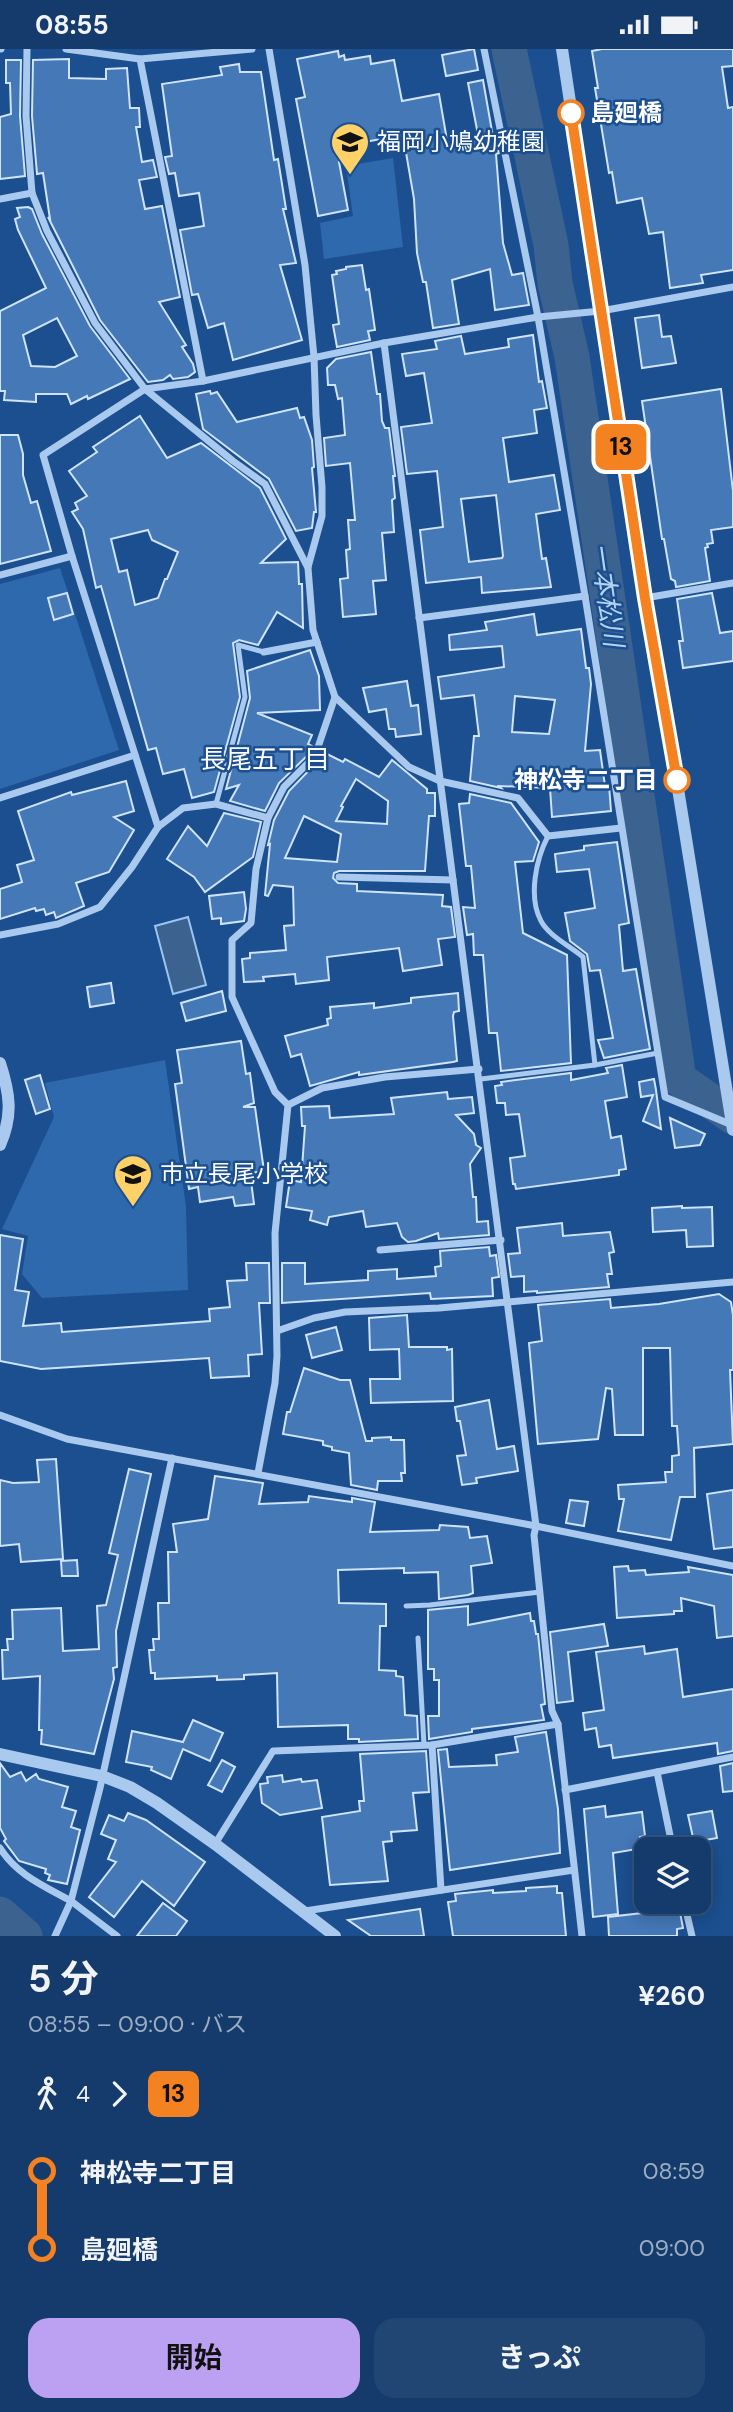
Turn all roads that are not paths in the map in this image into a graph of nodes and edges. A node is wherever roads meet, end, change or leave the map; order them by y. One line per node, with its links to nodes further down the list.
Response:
1 (27, 49): 8 (street)
2 (66, 49): 7 (street)
3 (252, 49): 7 (street)
4 (269, 49): 14 (street)
5 (484, 49): 12 (street)
6 (562, 49): 11 (street)
7 (140, 59): 15 (street)
8 (32, 193): 9 (street); 16 (street)
9 (0, 199)
10 (733, 287): 11 (street)
11 (601, 311): 12 (street); 22 (street)
12 (541, 317): 13 (street); 21 (street)
13 (384, 343): 14 (street); 23 (street)
14 (314, 357): 15 (street); 18 (street)
15 (203, 381): 16 (street)
16 (145, 389): 17 (street); 18 (street)
17 (72, 556): 19 (street); 27 (street)
18 (308, 568): 24 (street)
19 (0, 575)
20 (733, 583): 22 (street)
21 (585, 596): 23 (street); 33 (street)
22 (645, 598): 44 (street)
23 (419, 618): 28 (street)
24 (317, 642): 25 (street); 26 (street)
25 (264, 652): 30 (lane)
26 (335, 697): 28 (street); 31 (street)
27 (135, 755): 29 (street); 32 (street)
28 (440, 781): 34 (street); 36 (street)
29 (0, 798)
30 (216, 804): 31 (street); 32 (street)
31 (268, 818): 43 (street)
32 (158, 827): 37 (street)
33 (621, 828): 34 (street); 38 (street)
34 (548, 836): 40 (lane)
35 (339, 877): 36 (street)
36 (453, 880): 41 (street)
37 (0, 935)
38 (658, 1053): 40 (lane); 44 (street)
39 (0, 1063): 45 (street)
40 (595, 1065): 42 (lane)
41 (479, 1069): 42 (street); 43 (street)
42 (481, 1079): 46 (street)
43 (289, 1105): 50 (street)
44 (733, 1125)
45 (0, 1145)
46 (501, 1240): 47 (street); 49 (street)
47 (380, 1250)
48 (733, 1282): 49 (street)
49 (508, 1300): 50 (street); 54 (street)
50 (277, 1331): 53 (street)
51 (0, 1415): 52 (street)
52 (172, 1458): 53 (street); 64 (street)
53 (258, 1473): 54 (street)
54 (536, 1526): 55 (street); 56 (street)
55 (733, 1566)
56 (540, 1592): 57 (lane); 59 (street)
57 (406, 1606)
58 (418, 1638): 60 (lane)
59 (558, 1724): 60 (street); 65 (street)
60 (428, 1745): 67 (street); 70 (street)
61 (0, 1755): 64 (street)
62 (733, 1757): 63 (street)
63 (657, 1772): 65 (street); 66 (street)
64 (102, 1776): 67 (street); 71 (street)
65 (565, 1790): 69 (street)
66 (670, 1837)
67 (215, 1844): 72 (street)
68 (0, 1848): 71 (street)
69 (574, 1870): 70 (street); 77 (street)
70 (441, 1890): 72 (street)
71 (71, 1901): 74 (street); 75 (street)
72 (303, 1912): 76 (street)
73 (687, 1914): 78 (street)
74 (55, 1936)
75 (117, 1936)
76 (335, 1936)
77 (582, 1936)
78 (692, 1936)

